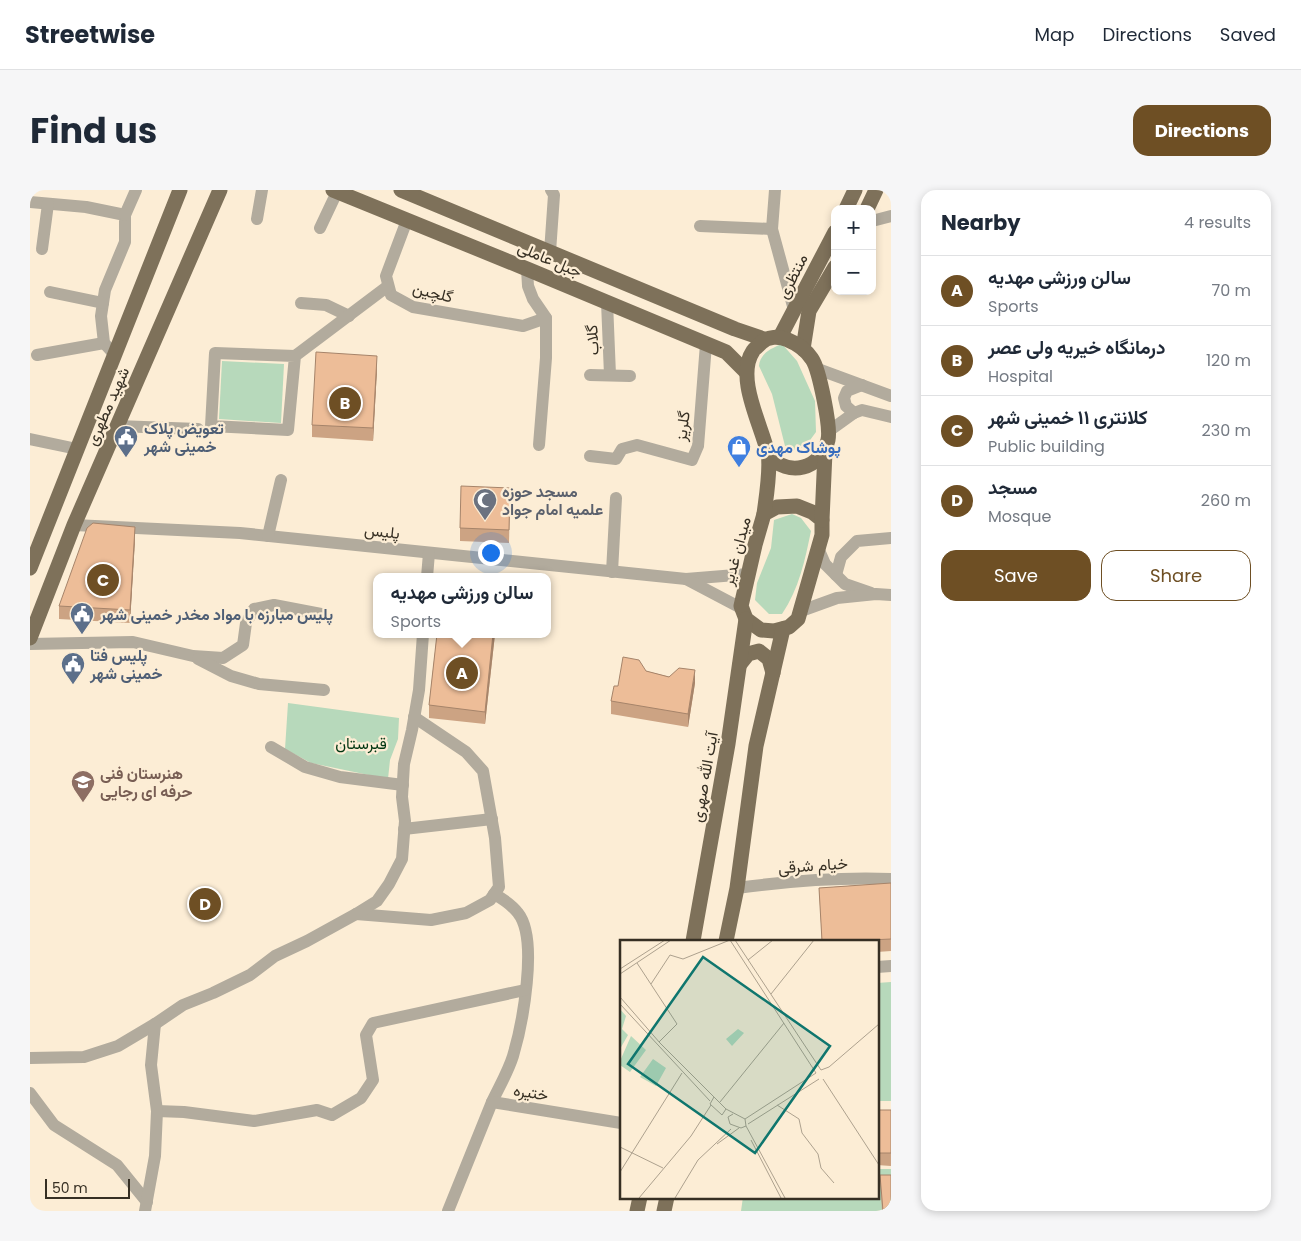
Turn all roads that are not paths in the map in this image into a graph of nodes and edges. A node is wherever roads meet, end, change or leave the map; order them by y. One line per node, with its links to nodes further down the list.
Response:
1 (136, 190): 15 (street)
2 (180, 190): 41 (main road, شهید مطهری)
3 (220, 190): 53 (main road, شهید مطهری)
4 (262, 190): 17 (street)
5 (552, 190): 25 (street)
6 (775, 190): 22 (street)
7 (855, 190): 13 (main road)
8 (876, 190): 14 (main road)
9 (335, 191): 18 (main road, جبل عاملی); 21 (street)
10 (409, 192): 25 (main road, جبل عاملی)
11 (30, 202): 12 (street)
12 (48, 204): 15 (street); 24 (street)
13 (848, 205)
14 (869, 205)
15 (125, 215): 31 (street)
16 (891, 216): 19 (street)
17 (257, 219)
18 (407, 220): 26 (main road, جبل عاملی); 28 (street)
19 (876, 220)
20 (700, 226): 22 (street)
21 (320, 228)
22 (772, 229): 33 (street)
23 (831, 240): 33 (main road, منتظری)
24 (42, 249)
25 (550, 252): 37 (main road, جبل عاملی)
26 (527, 269): 30 (main road, جبل عاملی); 35 (street)
27 (831, 274): 40 (main road, منتظری)
28 (388, 286): 34 (street); 35 (street, گلچین)
29 (50, 292): 31 (street)
30 (607, 302): 39 (main road, جبل عاملی); 47 (street, گلاب)
31 (103, 303): 38 (street)
32 (301, 303): 34 (street)
33 (794, 310): 36 (main road, منتظری)
34 (349, 316): 43 (street)
35 (546, 318): 57 (street)
36 (780, 337): 37 (main road); 40 (main road)
37 (764, 340): 45 (main road)
38 (104, 342): 41 (street); 42 (street)
39 (706, 344): 45 (main road, جبل عاملی); 61 (street, گلریز)
40 (803, 349): 44 (main road)
41 (115, 354): 58 (main road, شهید مطهری)
42 (37, 355)
43 (295, 356): 43 (street)
44 (815, 368): 49 (street); 55 (main road)
45 (746, 372): 60 (main road)
46 (590, 375): 47 (street)
47 (610, 375): 48 (street)
48 (630, 376)
49 (862, 385): 50 (street); 51 (street)
50 (891, 396)
51 (854, 413): 52 (street); 55 (street)
52 (891, 417)
53 (117, 426): 54 (street); 66 (main road, شهید مطهری)
54 (198, 430)
55 (829, 431): 59 (main road)
56 (30, 439): 58 (street)
57 (539, 445)
58 (77, 449): 71 (main road, شهید مطهری)
59 (825, 452): 60 (main road); 65 (main road)
60 (768, 455): 64 (main road)
61 (590, 456)
62 (281, 480): 67 (street)
63 (616, 498): 72 (street)
64 (764, 514): 65 (main road, میدان غدیر); 74 (main road, میدان غدیر)
65 (822, 520): 69 (main road)
66 (74, 525): 67 (street, پلیس); 83 (main road, شهید مطهری)
67 (268, 536): 70 (street, پلیس)
68 (891, 538): 75 (street)
69 (818, 548): 75 (street); 79 (main road)
70 (429, 552): 72 (street, پلیس); 73 (street)
71 (30, 568)
72 (612, 572): 76 (street, پلیس)
73 (427, 573)
74 (748, 574): 76 (street); 81 (main road, میدان غدیر)
75 (836, 575): 77 (street)
76 (686, 579): 81 (street)
77 (876, 594): 78 (street); 79 (street)
78 (891, 595)
79 (801, 611): 82 (main road)
80 (320, 614): 86 (street)
81 (744, 614): 82 (main road); 87 (main road, آیت الله صهری)
82 (783, 629): 88 (main road)
83 (30, 638)
84 (423, 638): 90 (street)
85 (30, 644): 86 (street)
86 (193, 656): 89 (street)
87 (740, 664): 88 (main road); 99 (main road, آیت الله صهری)
88 (773, 673): 96 (main road)
89 (324, 690)
90 (414, 717): 92 (street); 93 (street)
91 (271, 747): 92 (street)
92 (403, 785): 94 (street)
93 (492, 819): 94 (street); 97 (street)
94 (404, 829): 98 (street)
95 (891, 879): 96 (street, خیام شرقی)
96 (738, 888): 100 (main road)
97 (494, 894): 98 (street); 103 (street)
98 (356, 914): 104 (street)
99 (693, 940)
100 (726, 940)
101 (891, 966): 102 (street)
102 (878, 967)
103 (525, 990): 107 (street); 108 (street)
104 (155, 1024): 105 (street); 108 (street)
105 (30, 1058)
106 (30, 1093): 112 (street)
107 (492, 1102): 109 (street, ختیره); 113 (street, ختیره)
108 (157, 1111): 112 (street)
109 (620, 1123)
110 (640, 1198): 114 (main road)
111 (667, 1198): 115 (main road)
112 (146, 1206)
113 (448, 1211)
114 (636, 1211)
115 (664, 1211)

